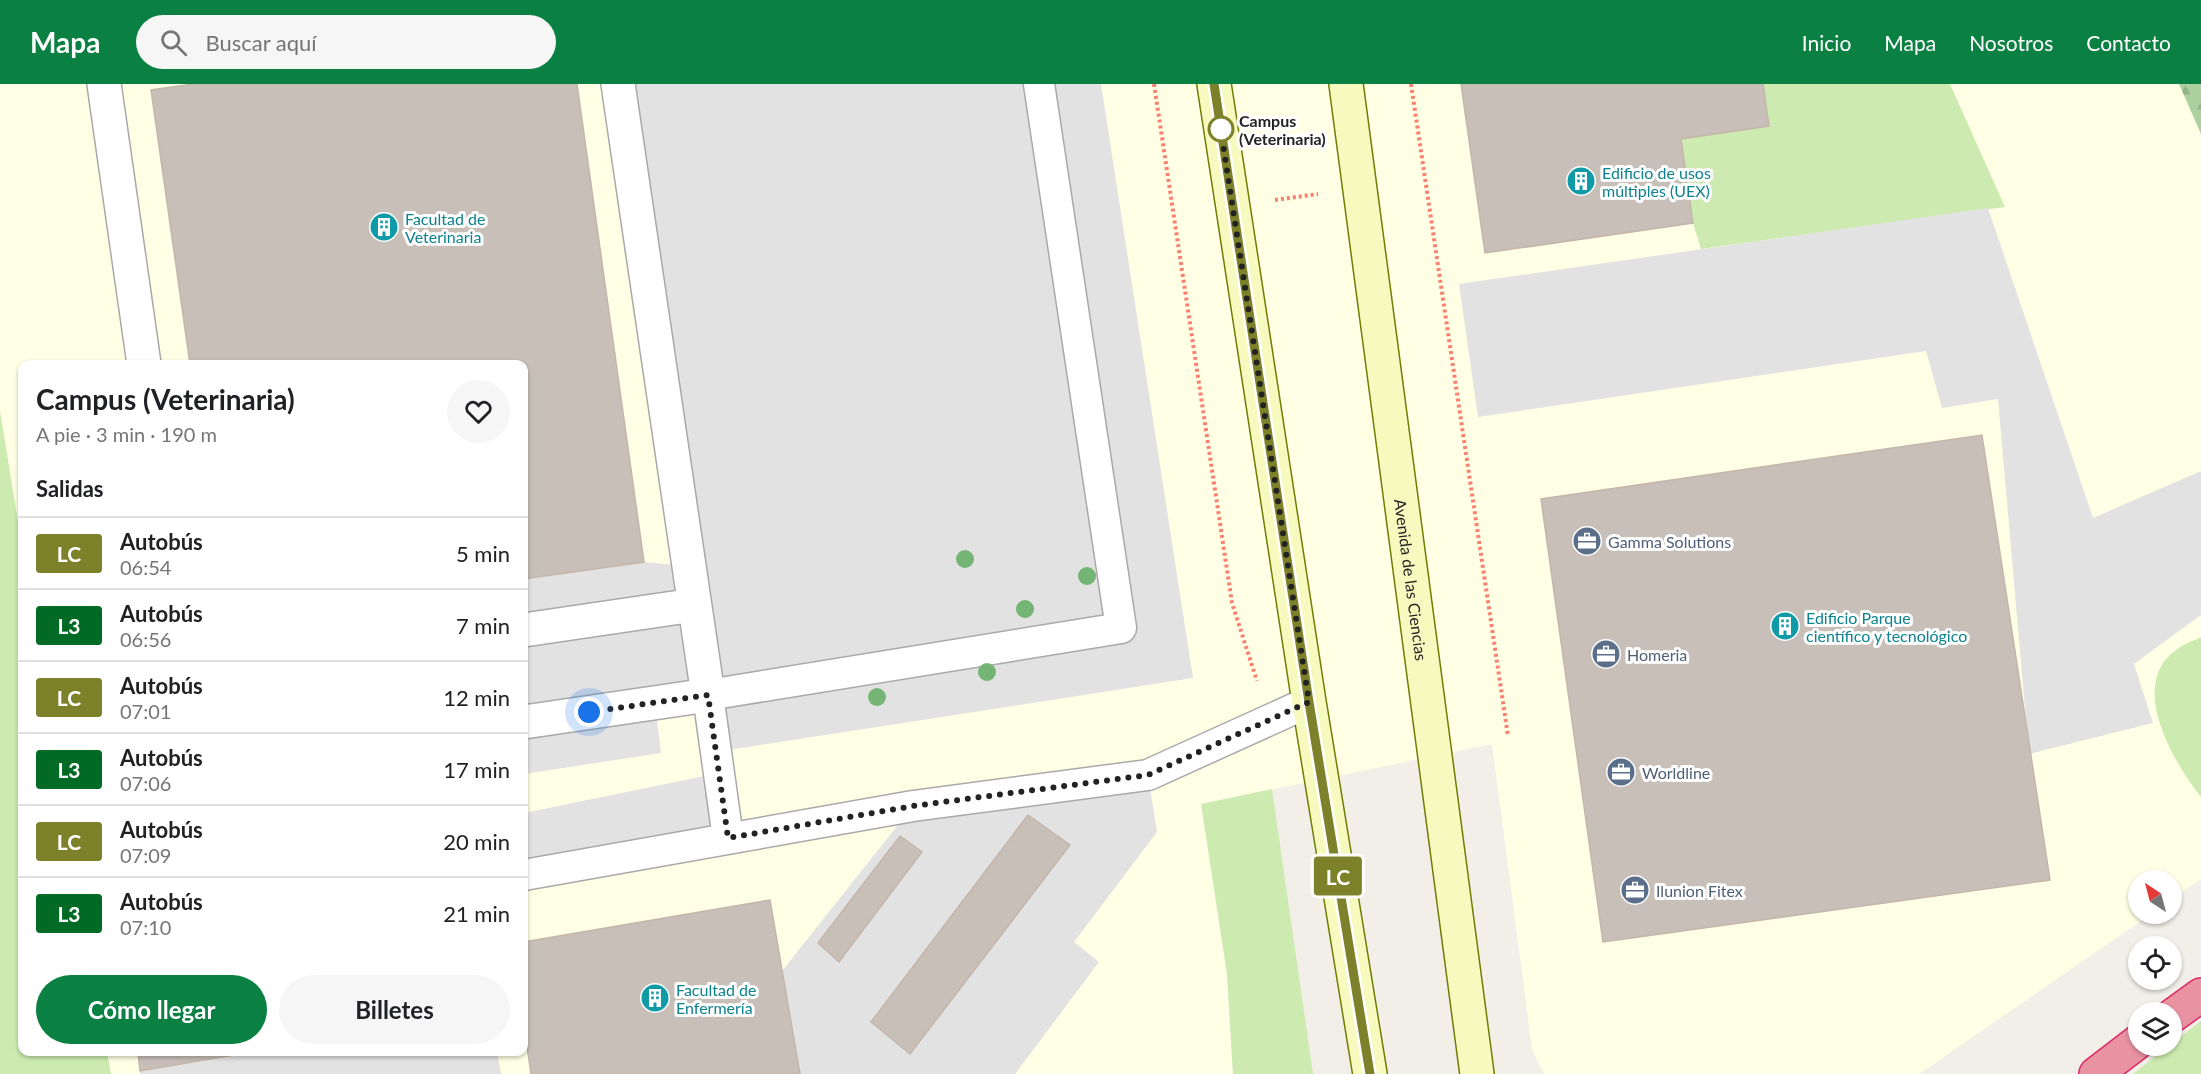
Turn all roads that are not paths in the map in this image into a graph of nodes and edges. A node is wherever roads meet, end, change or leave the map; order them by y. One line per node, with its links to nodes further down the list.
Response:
1 (104, 84): 6 (street)
2 (618, 84): 7 (street)
3 (1040, 84): 9 (lane)
4 (1214, 84): 10 (main road)
5 (1346, 84): 18 (main road, Avenida de las Ciencias)
6 (143, 360)
7 (694, 605): 8 (street); 9 (street)
8 (528, 629)
9 (708, 695): 11 (street); 12 (lane)
10 (1309, 702): 12 (lane); 17 (main road)
11 (528, 721)
12 (728, 838): 13 (lane)
13 (528, 873)
14 (2201, 994): 15 (highway)
15 (2182, 1008)
16 (2128, 1049): 19 (highway)
17 (1370, 1074)
18 (1477, 1074)
19 (2096, 1074)

